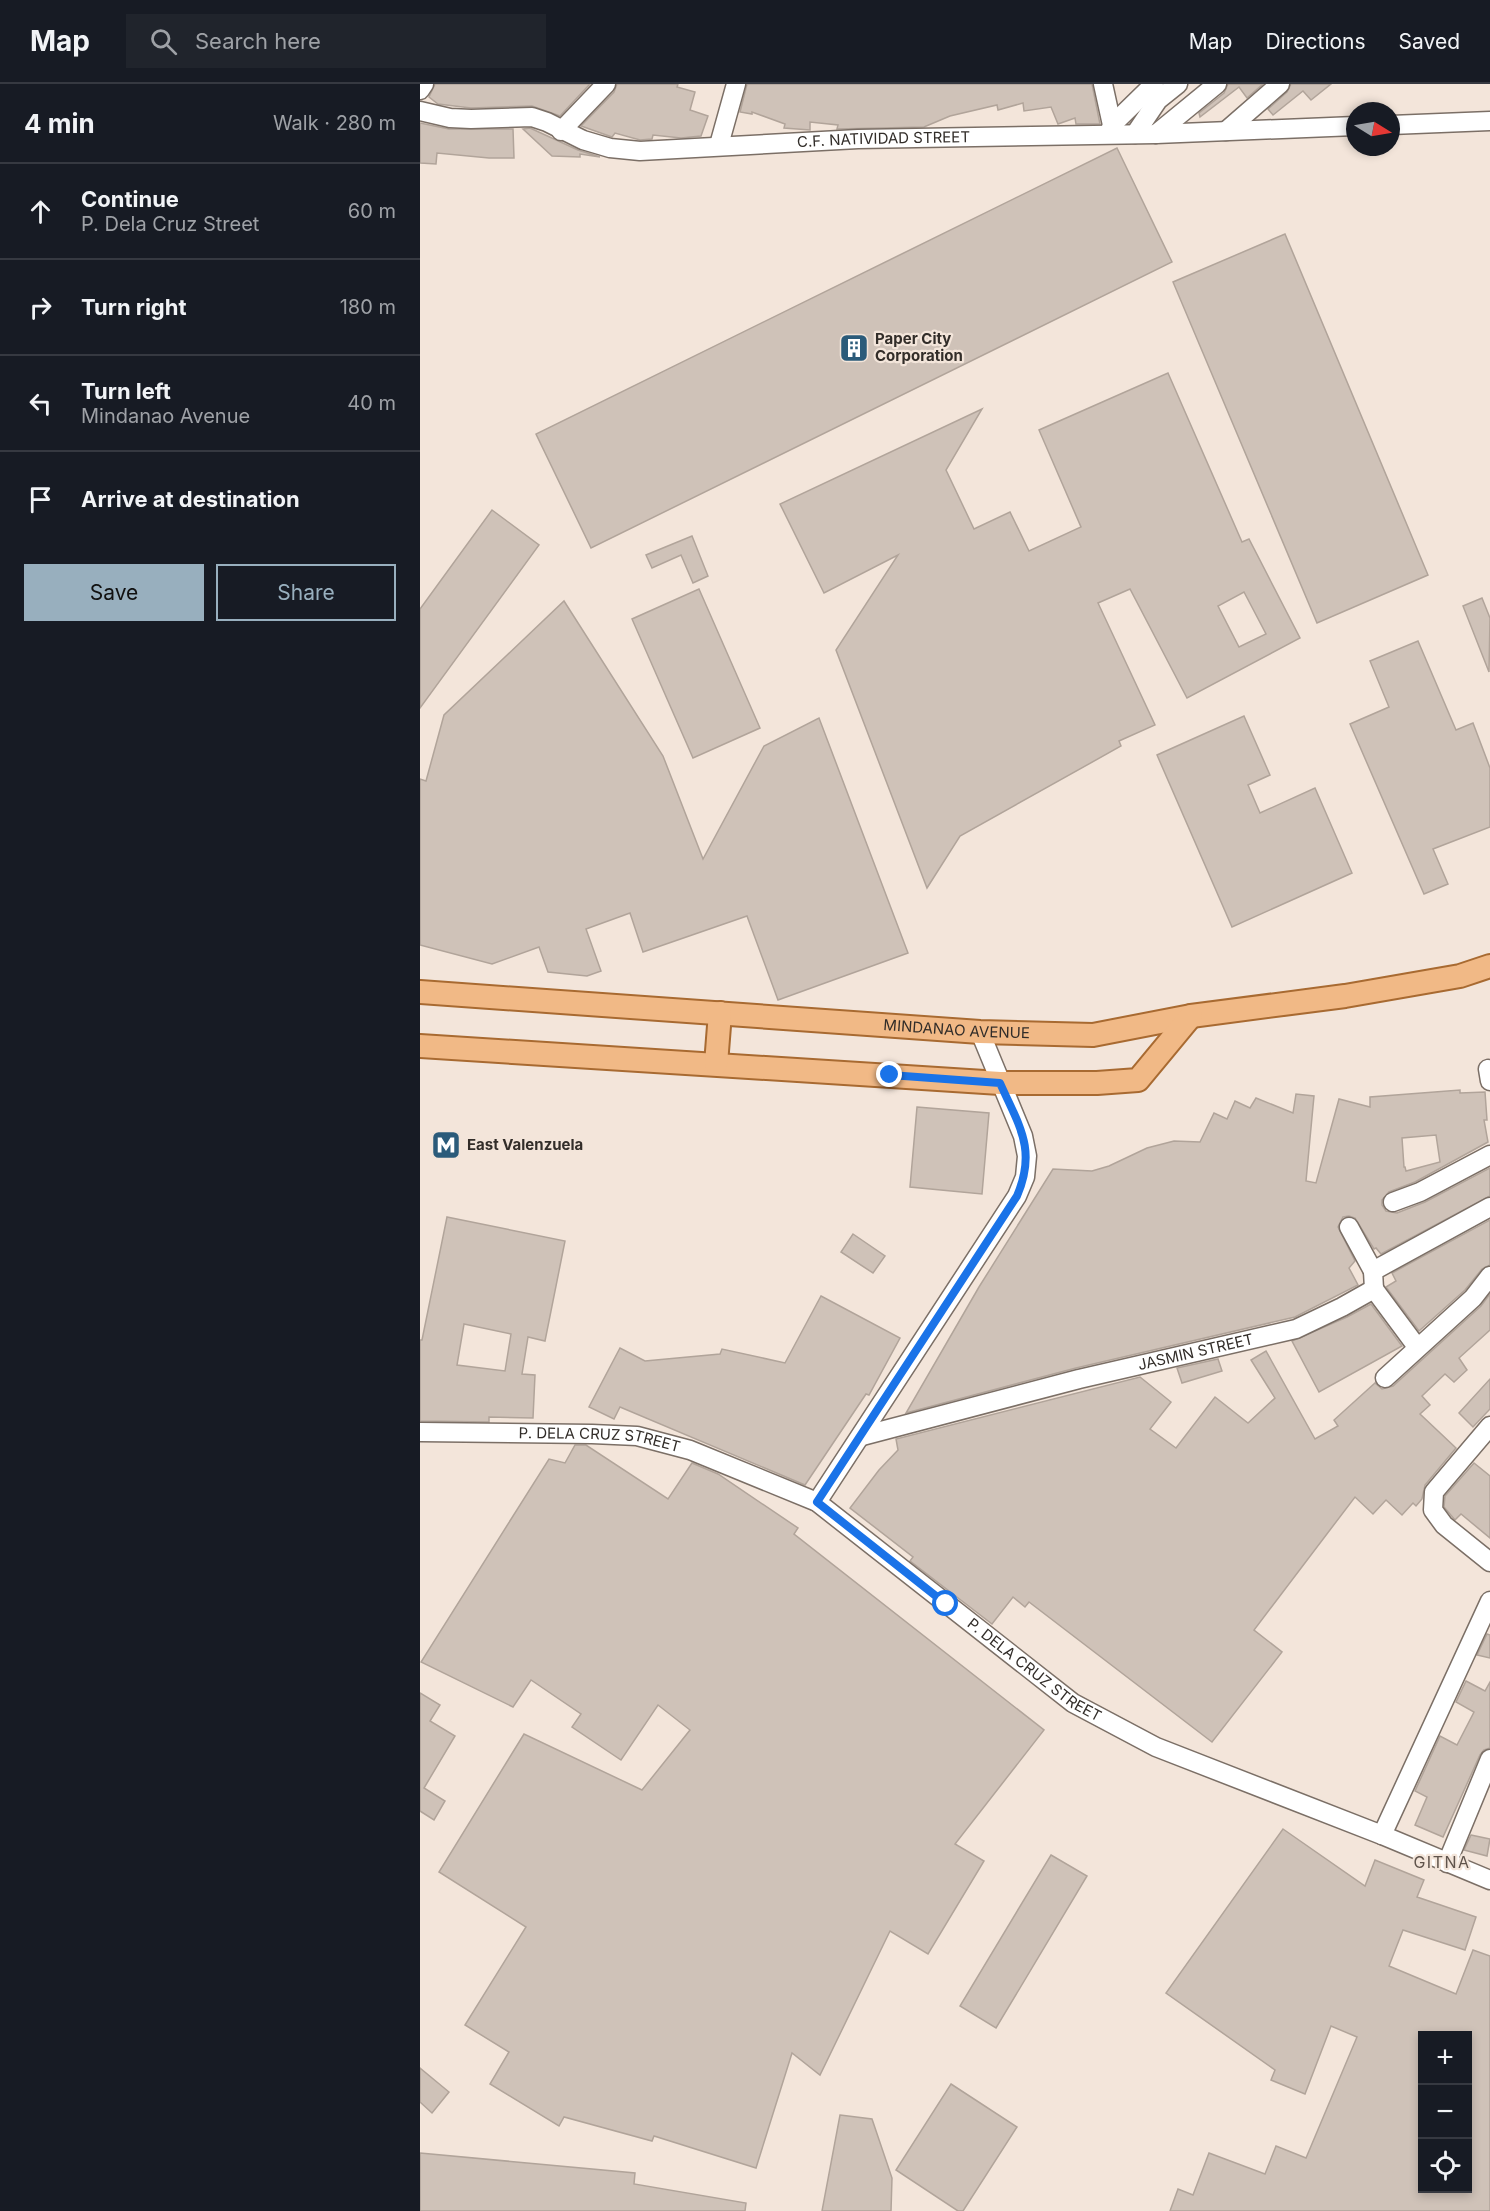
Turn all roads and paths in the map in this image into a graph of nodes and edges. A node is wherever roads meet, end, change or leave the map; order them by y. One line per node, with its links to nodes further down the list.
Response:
1 (424, 84): 9 (street)
2 (606, 84): 15 (street)
3 (736, 84): 19 (street)
4 (1103, 84): 14 (street)
5 (1154, 84): 14 (street)
6 (1178, 84): 17 (street)
7 (1217, 84): 18 (street)
8 (1280, 84): 16 (street)
9 (420, 90)
10 (420, 111): 15 (street, C.F. NATIVIDAD STREET)
11 (1490, 121): 12 (street)
12 (1400, 125)
13 (1346, 126): 16 (street, C.F. NATIVIDAD STREET)
14 (1110, 129): 17 (street, C.F. NATIVIDAD STREET); 19 (street, C.F. NATIVIDAD STREET)
15 (561, 131): 19 (street, C.F. NATIVIDAD STREET)
16 (1226, 131): 18 (street, C.F. NATIVIDAD STREET)
17 (1135, 134): 18 (street, C.F. NATIVIDAD STREET)
18 (1156, 134)
19 (719, 146)
20 (1490, 966): 23 (main road, MINDANAO AVENUE)
21 (420, 992): 22 (main road, MINDANAO AVENUE)
22 (720, 1013): 24 (main road, MINDANAO AVENUE); 26 (main road)
23 (1191, 1016): 24 (main road, MINDANAO AVENUE); 27 (main road)
24 (980, 1032): 27 (street)
25 (420, 1046): 26 (main road)
26 (716, 1064): 27 (main road)
27 (1000, 1083): 38 (street)
28 (1490, 1155): 29 (street)
29 (1393, 1202)
30 (1490, 1207): 33 (street, JASMIN STREET)
31 (1349, 1227): 33 (street)
32 (1490, 1276): 34 (street)
33 (1373, 1280): 34 (street); 38 (street, JASMIN STREET)
34 (1417, 1347): 35 (street)
35 (1384, 1378)
36 (1490, 1426): 40 (street)
37 (420, 1432): 39 (street, P. DELA CRUZ STREET)
38 (862, 1436): 39 (street)
39 (817, 1502): 43 (street, P. DELA CRUZ STREET)
40 (1490, 1562)
41 (1490, 1601): 43 (street)
42 (1490, 1759): 44 (street)
43 (1382, 1835): 44 (street, P. DELA CRUZ STREET)
44 (1447, 1863): 45 (street, P. DELA CRUZ STREET)
45 (1490, 1880)

